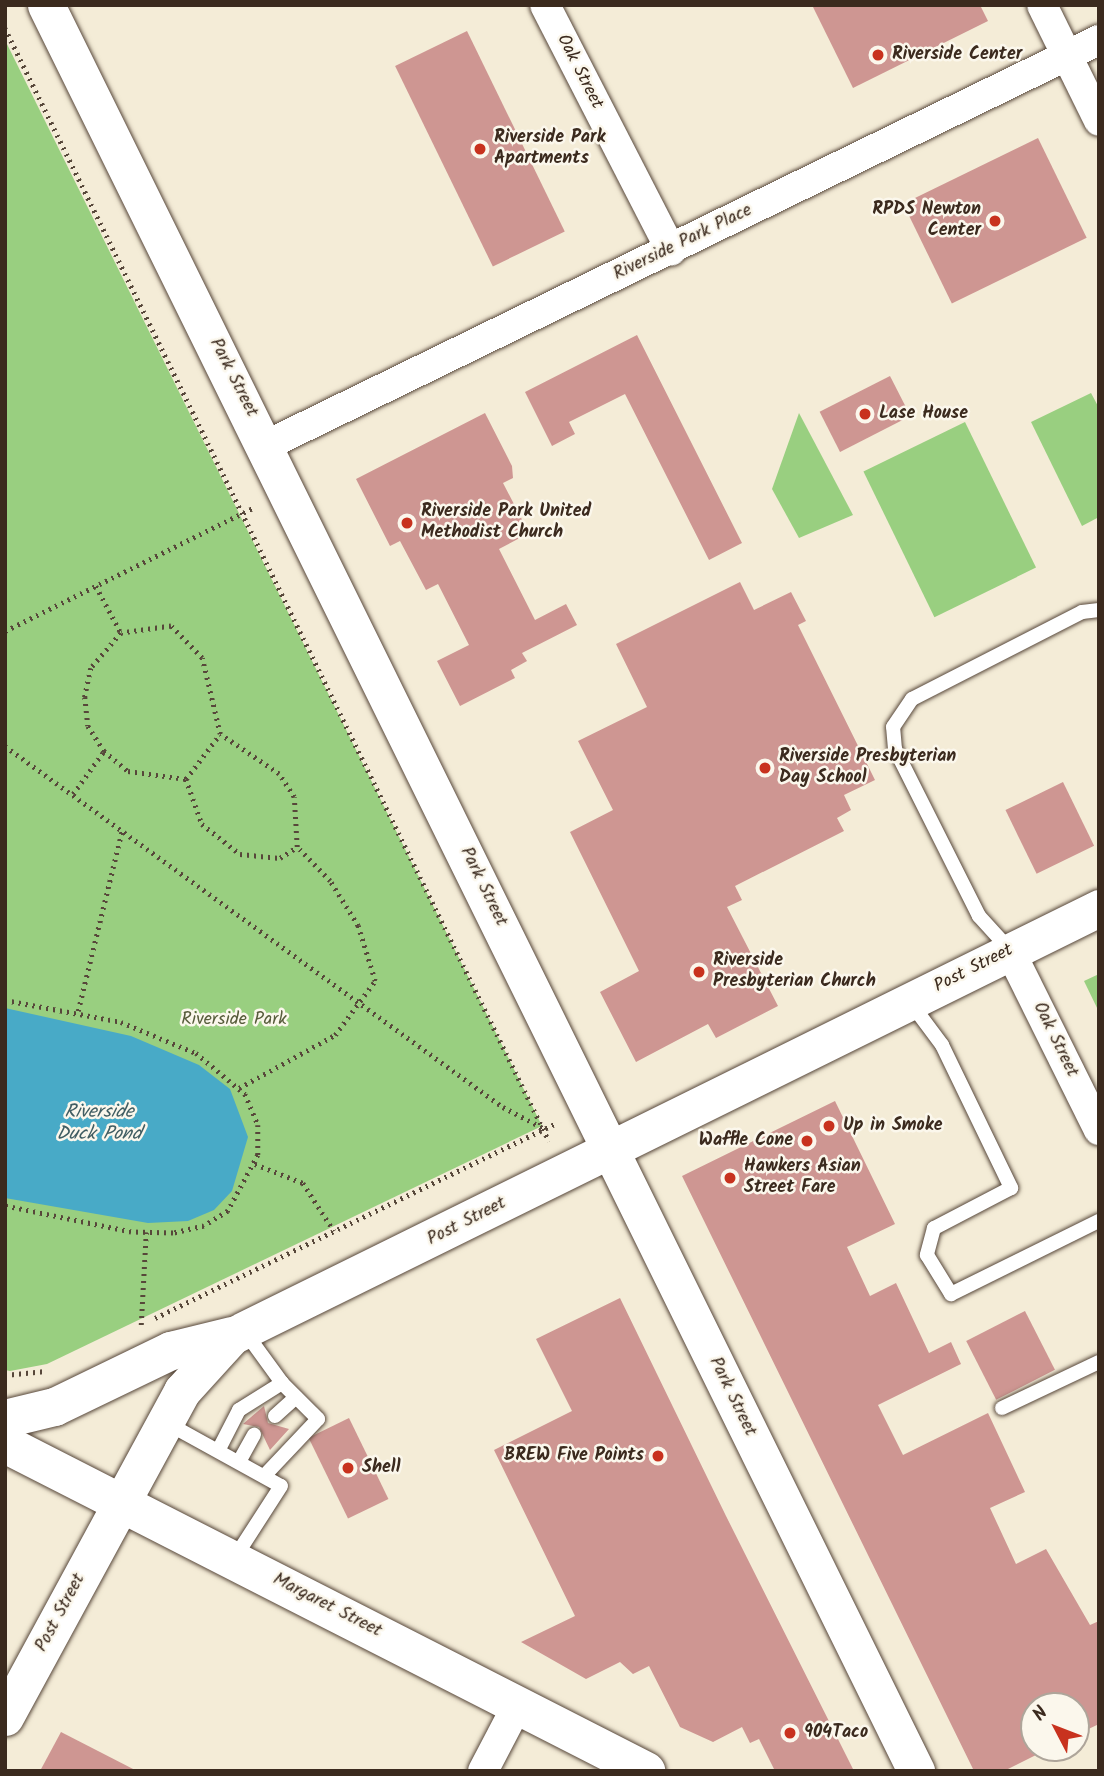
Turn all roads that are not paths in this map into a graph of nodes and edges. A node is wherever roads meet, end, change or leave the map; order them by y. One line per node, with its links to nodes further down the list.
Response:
1 (46, 5): 8 (street, Park Street)
2 (545, 5): 7 (street, Oak Street)
3 (1042, 5): 5 (street)
4 (1099, 40): 5 (street, Riverside Park Place)
5 (1066, 56): 6 (street); 7 (street, Riverside Park Place)
6 (1099, 121)
7 (671, 250): 8 (street, Riverside Park Place)
8 (267, 445): 14 (street, Park Street)
9 (1099, 610): 11 (lane)
10 (1099, 908): 11 (street, Post Street)
11 (1010, 951): 12 (street, Post Street); 13 (street, Oak Street)
12 (909, 1001): 14 (street, Post Street); 15 (lane)
13 (1097, 1121)
14 (610, 1149): 16 (street, Post Street); 35 (street, Park Street)
15 (1099, 1221)
16 (238, 1334): 18 (lane); 22 (main road); 23 (street, Post Street)
17 (1099, 1362): 20 (lane)
18 (282, 1383): 19 (lane); 26 (lane)
19 (296, 1397): 21 (lane); 28 (lane)
20 (1002, 1408)
21 (275, 1416)
22 (5, 1419)
23 (164, 1422): 26 (lane); 29 (street, Post Street)
24 (254, 1436): 27 (lane)
25 (5, 1444): 29 (main road, Margaret Street)
26 (219, 1449): 27 (lane)
27 (240, 1460): 28 (lane)
28 (266, 1474): 30 (lane)
29 (119, 1501): 30 (main road, Margaret Street); 32 (street, Post Street)
30 (234, 1559): 31 (main road, Margaret Street)
31 (518, 1704): 33 (street); 34 (main road, Margaret Street)
32 (5, 1717)
33 (483, 1771)
34 (646, 1771)
35 (916, 1771)

